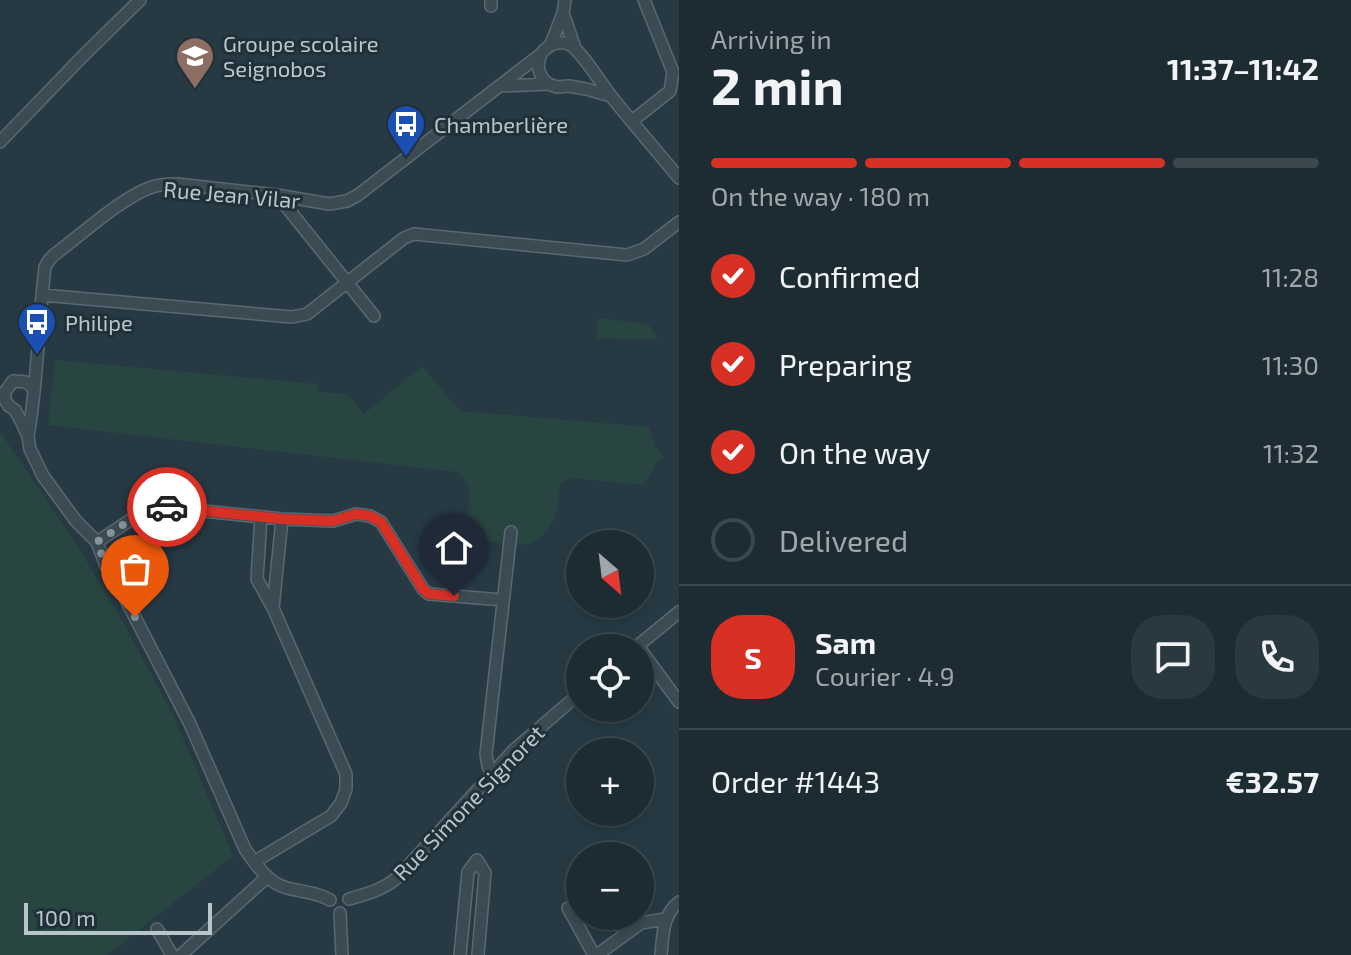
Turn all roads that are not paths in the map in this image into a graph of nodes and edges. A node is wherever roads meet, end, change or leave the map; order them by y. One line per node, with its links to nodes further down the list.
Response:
1 (644, 0): 11 (street)
2 (138, 1): 12 (street)
3 (564, 6): 4 (street); 5 (street)
4 (551, 44): 5 (street); 6 (street, Rue Jean Vilar)
5 (579, 53): 9 (street); 10 (street)
6 (541, 54): 7 (street); 8 (street, Rue Jean Vilar)
7 (548, 84): 8 (street); 9 (street)
8 (499, 86): 14 (street, Rue Jean Vilar)
9 (569, 86): 10 (street)
10 (611, 96): 11 (street)
11 (632, 121): 13 (street)
12 (0, 142)
13 (679, 178)
14 (277, 195): 16 (street); 17 (street, Rue Jean Vilar)
15 (679, 222): 16 (street)
16 (346, 282): 17 (street); 18 (street)
17 (42, 295): 19 (street, Rue Jean Vilar)
18 (374, 316)
19 (37, 359): 20 (street); 21 (street, Rue Jean Vilar)
20 (9, 383): 21 (street); 22 (street)
21 (33, 388): 23 (street)
22 (3, 400): 24 (street)
23 (32, 405): 24 (street); 25 (street)
24 (15, 410): 25 (street)
25 (28, 436): 29 (street)
26 (261, 517): 27 (street); 29 (street); 31 (street)
27 (282, 519): 30 (street); 31 (street)
28 (511, 532): 30 (street)
29 (97, 542): 38 (street)
30 (503, 600): 37 (street)
31 (273, 608): 38 (street)
32 (679, 612): 33 (street)
33 (654, 634)
34 (654, 669): 35 (street)
35 (679, 702)
36 (566, 705): 37 (street, Rue Simone Signoret)
37 (492, 775): 40 (street, Rue Simone Signoret)
38 (254, 862): 39 (street)
39 (267, 877): 41 (street); 48 (street)
40 (349, 899): 41 (street); 43 (street)
41 (330, 900): 43 (street)
42 (679, 902): 44 (street)
43 (340, 913): 49 (street)
44 (665, 919): 52 (street); 53 (street)
45 (157, 929): 47 (street)
46 (581, 930): 52 (street)
47 (172, 955)
48 (181, 955)
49 (342, 955)
50 (460, 955): 51 (street)
51 (478, 955)
52 (596, 955)
53 (661, 955)

